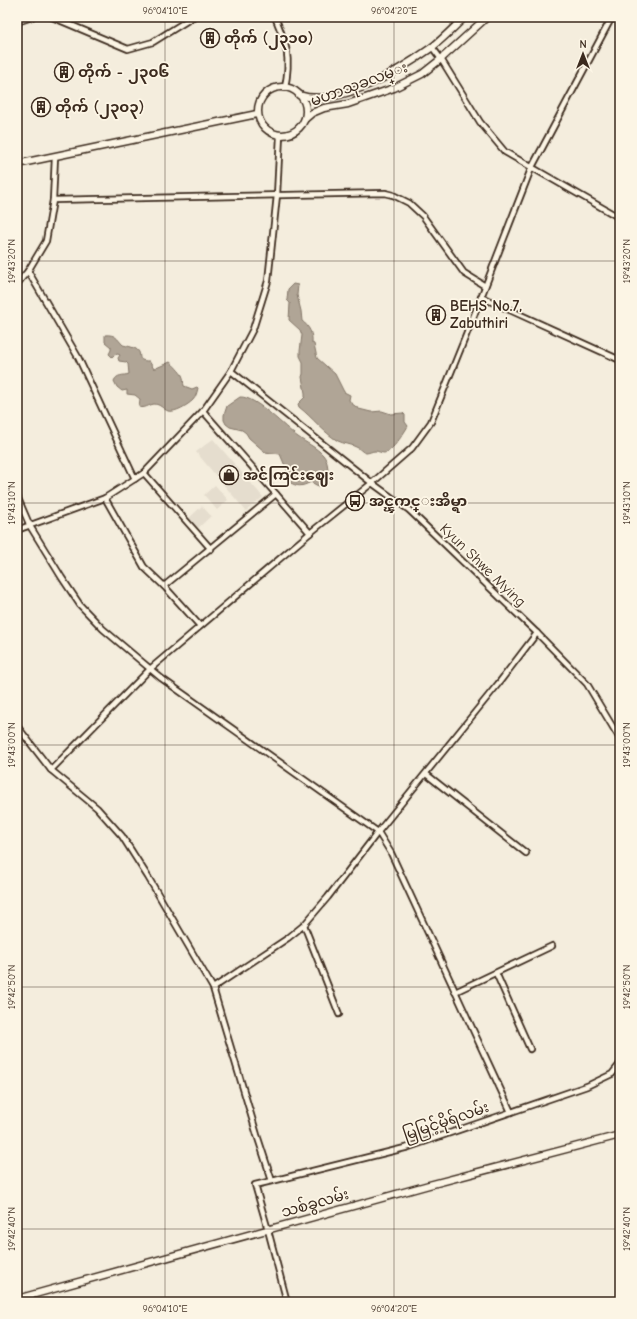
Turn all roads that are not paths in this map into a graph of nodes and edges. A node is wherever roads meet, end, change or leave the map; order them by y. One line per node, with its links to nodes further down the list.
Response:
1 (32, 17): 8 (street)
2 (52, 17): 3 (street)
3 (193, 17)
4 (275, 17): 11 (street)
5 (465, 17): 9 (main road, မဟာသုခလမ္း)
6 (487, 17): 10 (main road, မဟာသုခလမ္း)
7 (612, 17): 18 (street)
8 (17, 22)
9 (432, 47): 10 (street); 12 (main road, မဟာသုခလမ္း)
10 (441, 59): 14 (main road, မဟာသုခလမ္း); 18 (street)
11 (285, 88): 12 (main road); 13 (main road)
12 (299, 95): 14 (main road)
13 (257, 114): 15 (main road); 16 (main road)
14 (305, 119): 15 (main road)
15 (280, 136): 19 (street)
16 (55, 156): 17 (main road); 20 (street)
17 (17, 164)
18 (531, 169): 21 (street); 24 (street)
19 (277, 194): 20 (street); 24 (street); 27 (street)
20 (53, 200): 22 (street)
21 (620, 218)
22 (28, 272): 23 (street); 30 (street)
23 (17, 284)
24 (485, 286): 25 (street)
25 (482, 297): 26 (street); 31 (street)
26 (620, 360)
27 (231, 371): 28 (street); 31 (street, Kyun Shwe Mying)
28 (203, 411): 29 (street); 32 (street)
29 (144, 474): 30 (street); 38 (street)
30 (135, 479): 34 (street)
31 (372, 483): 37 (street); 41 (street, Kyun Shwe Mying)
32 (276, 494): 37 (street); 38 (street)
33 (17, 496): 35 (street)
34 (106, 498): 35 (street); 39 (street)
35 (30, 526): 36 (street); 42 (street)
36 (17, 530)
37 (310, 533): 40 (street)
38 (210, 549): 39 (street)
39 (164, 586): 40 (street)
40 (200, 626): 42 (street)
41 (537, 633): 44 (street, Kyun Shwe Mying); 46 (street)
42 (150, 669): 45 (street); 47 (street)
43 (17, 726): 45 (street)
44 (620, 739)
45 (51, 770): 52 (street)
46 (426, 774): 47 (street); 48 (street)
47 (378, 832): 49 (street); 53 (street)
48 (526, 853)
49 (304, 925): 52 (street); 54 (street)
50 (552, 946): 51 (street)
51 (496, 973): 53 (street); 55 (street)
52 (213, 988): 59 (street)
53 (455, 992): 57 (street)
54 (339, 1014)
55 (530, 1049)
56 (620, 1064): 57 (street, မြမြင့်မိုရ်လမ်း)
57 (511, 1112): 59 (street, မြမြင့်မိုရ်လမ်း)
58 (620, 1135): 60 (main road, သစ်ခွလမ်း)
59 (272, 1181): 60 (street, မြမြင့်မိုရ်လမ်း)
60 (268, 1230): 61 (main road, သစ်ခွလမ်း); 62 (street)
61 (17, 1299)
62 (287, 1302)

